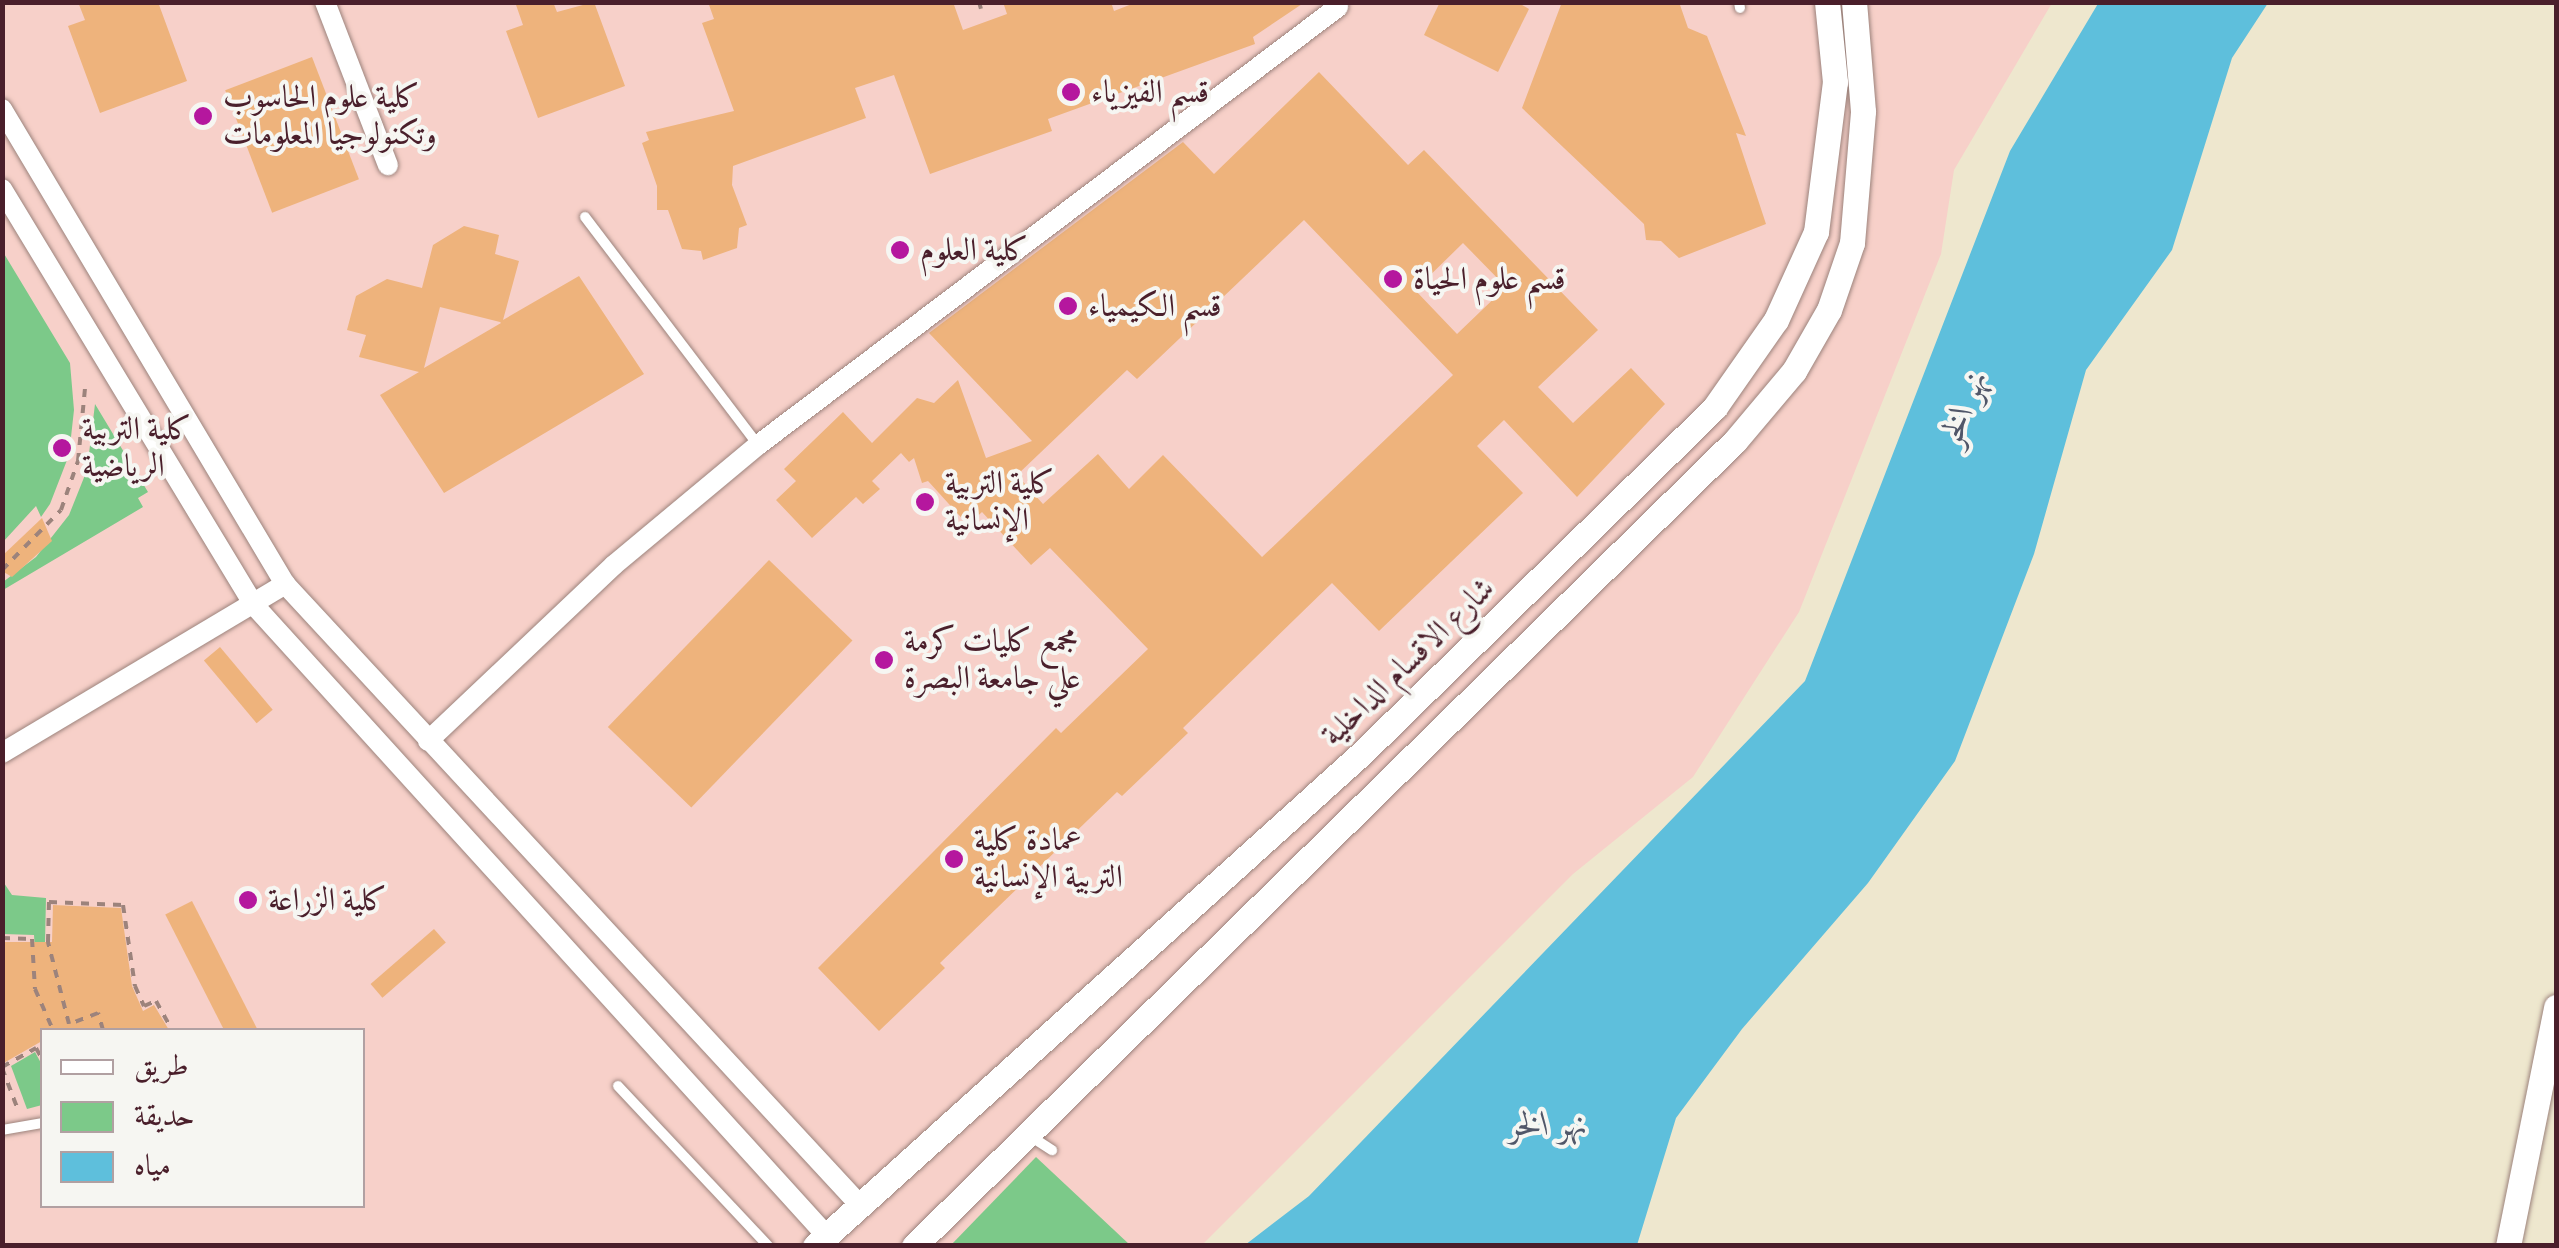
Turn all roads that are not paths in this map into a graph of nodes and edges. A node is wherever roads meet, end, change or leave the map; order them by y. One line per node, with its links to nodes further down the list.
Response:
1 (324, 2): 6 (street)
2 (1827, 2): 9 (street, شارع الاقسام الداخلية)
3 (1854, 2): 10 (street, شارع الاقسام الداخلية)
4 (1341, 5): 13 (street)
5 (2, 108): 14 (street)
6 (388, 165)
7 (2, 189): 15 (street)
8 (585, 217): 13 (lane)
9 (1816, 232): 10 (street); 11 (street, شارع الاقسام الداخلية)
10 (1852, 242): 12 (street, شارع الاقسام الداخلية)
11 (1776, 320): 12 (street); 24 (street, شارع الاقسام الداخلية)
12 (1814, 341): 22 (street, شارع الاقسام الداخلية)
13 (758, 445): 16 (street)
14 (286, 584): 15 (street); 16 (street)
15 (252, 604): 17 (street); 25 (street)
16 (428, 741): 24 (street)
17 (2, 752)
18 (2556, 1007): 28 (street)
19 (618, 1086): 26 (lane)
20 (40, 1123): 21 (lane)
21 (2, 1130)
22 (1026, 1134): 23 (lane); 27 (street, شارع الاقسام الداخلية)
23 (1052, 1150)
24 (859, 1204): 25 (street, شارع الاقسام الداخلية)
25 (820, 1240)
26 (768, 1246)
27 (914, 1246)
28 (2508, 1246)

